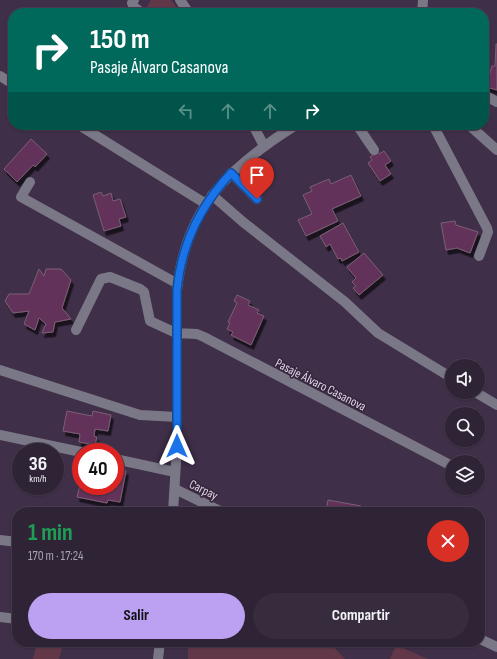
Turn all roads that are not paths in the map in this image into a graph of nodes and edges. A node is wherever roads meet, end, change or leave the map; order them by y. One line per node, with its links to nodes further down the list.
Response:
1 (180, 0): 2 (street)
2 (186, 8)
3 (86, 130): 16 (street)
4 (256, 130): 9 (street)
5 (282, 130): 9 (street)
6 (360, 130): 10 (street)
7 (436, 130): 17 (street)
8 (475, 130): 11 (street)
9 (264, 146): 12 (street)
10 (374, 150)
11 (497, 150)
12 (231, 173): 14 (street); 15 (street)
13 (30, 182): 18 (street)
14 (212, 195): 16 (street); 22 (street)
15 (257, 199)
16 (206, 204): 18 (street)
17 (479, 256)
18 (178, 284): 20 (street)
19 (76, 330): 20 (street)
20 (176, 333): 25 (street); 29 (street, Pasaje Álvaro Casanova)
21 (0, 370): 25 (street)
22 (445, 374)
23 (485, 398): 24 (street)
24 (497, 406)
25 (177, 417): 30 (street)
26 (0, 435): 27 (street)
27 (72, 450)
28 (124, 461): 30 (street)
29 (445, 462)
30 (176, 472): 31 (street)
31 (175, 489): 32 (street); 33 (street, Carpay)
32 (173, 507)
33 (212, 507)
34 (0, 540): 35 (street)
35 (12, 541)
36 (0, 617): 37 (street)
37 (12, 618)
38 (485, 641): 40 (street)
39 (159, 647): 41 (street)
40 (497, 647)
41 (158, 659)

